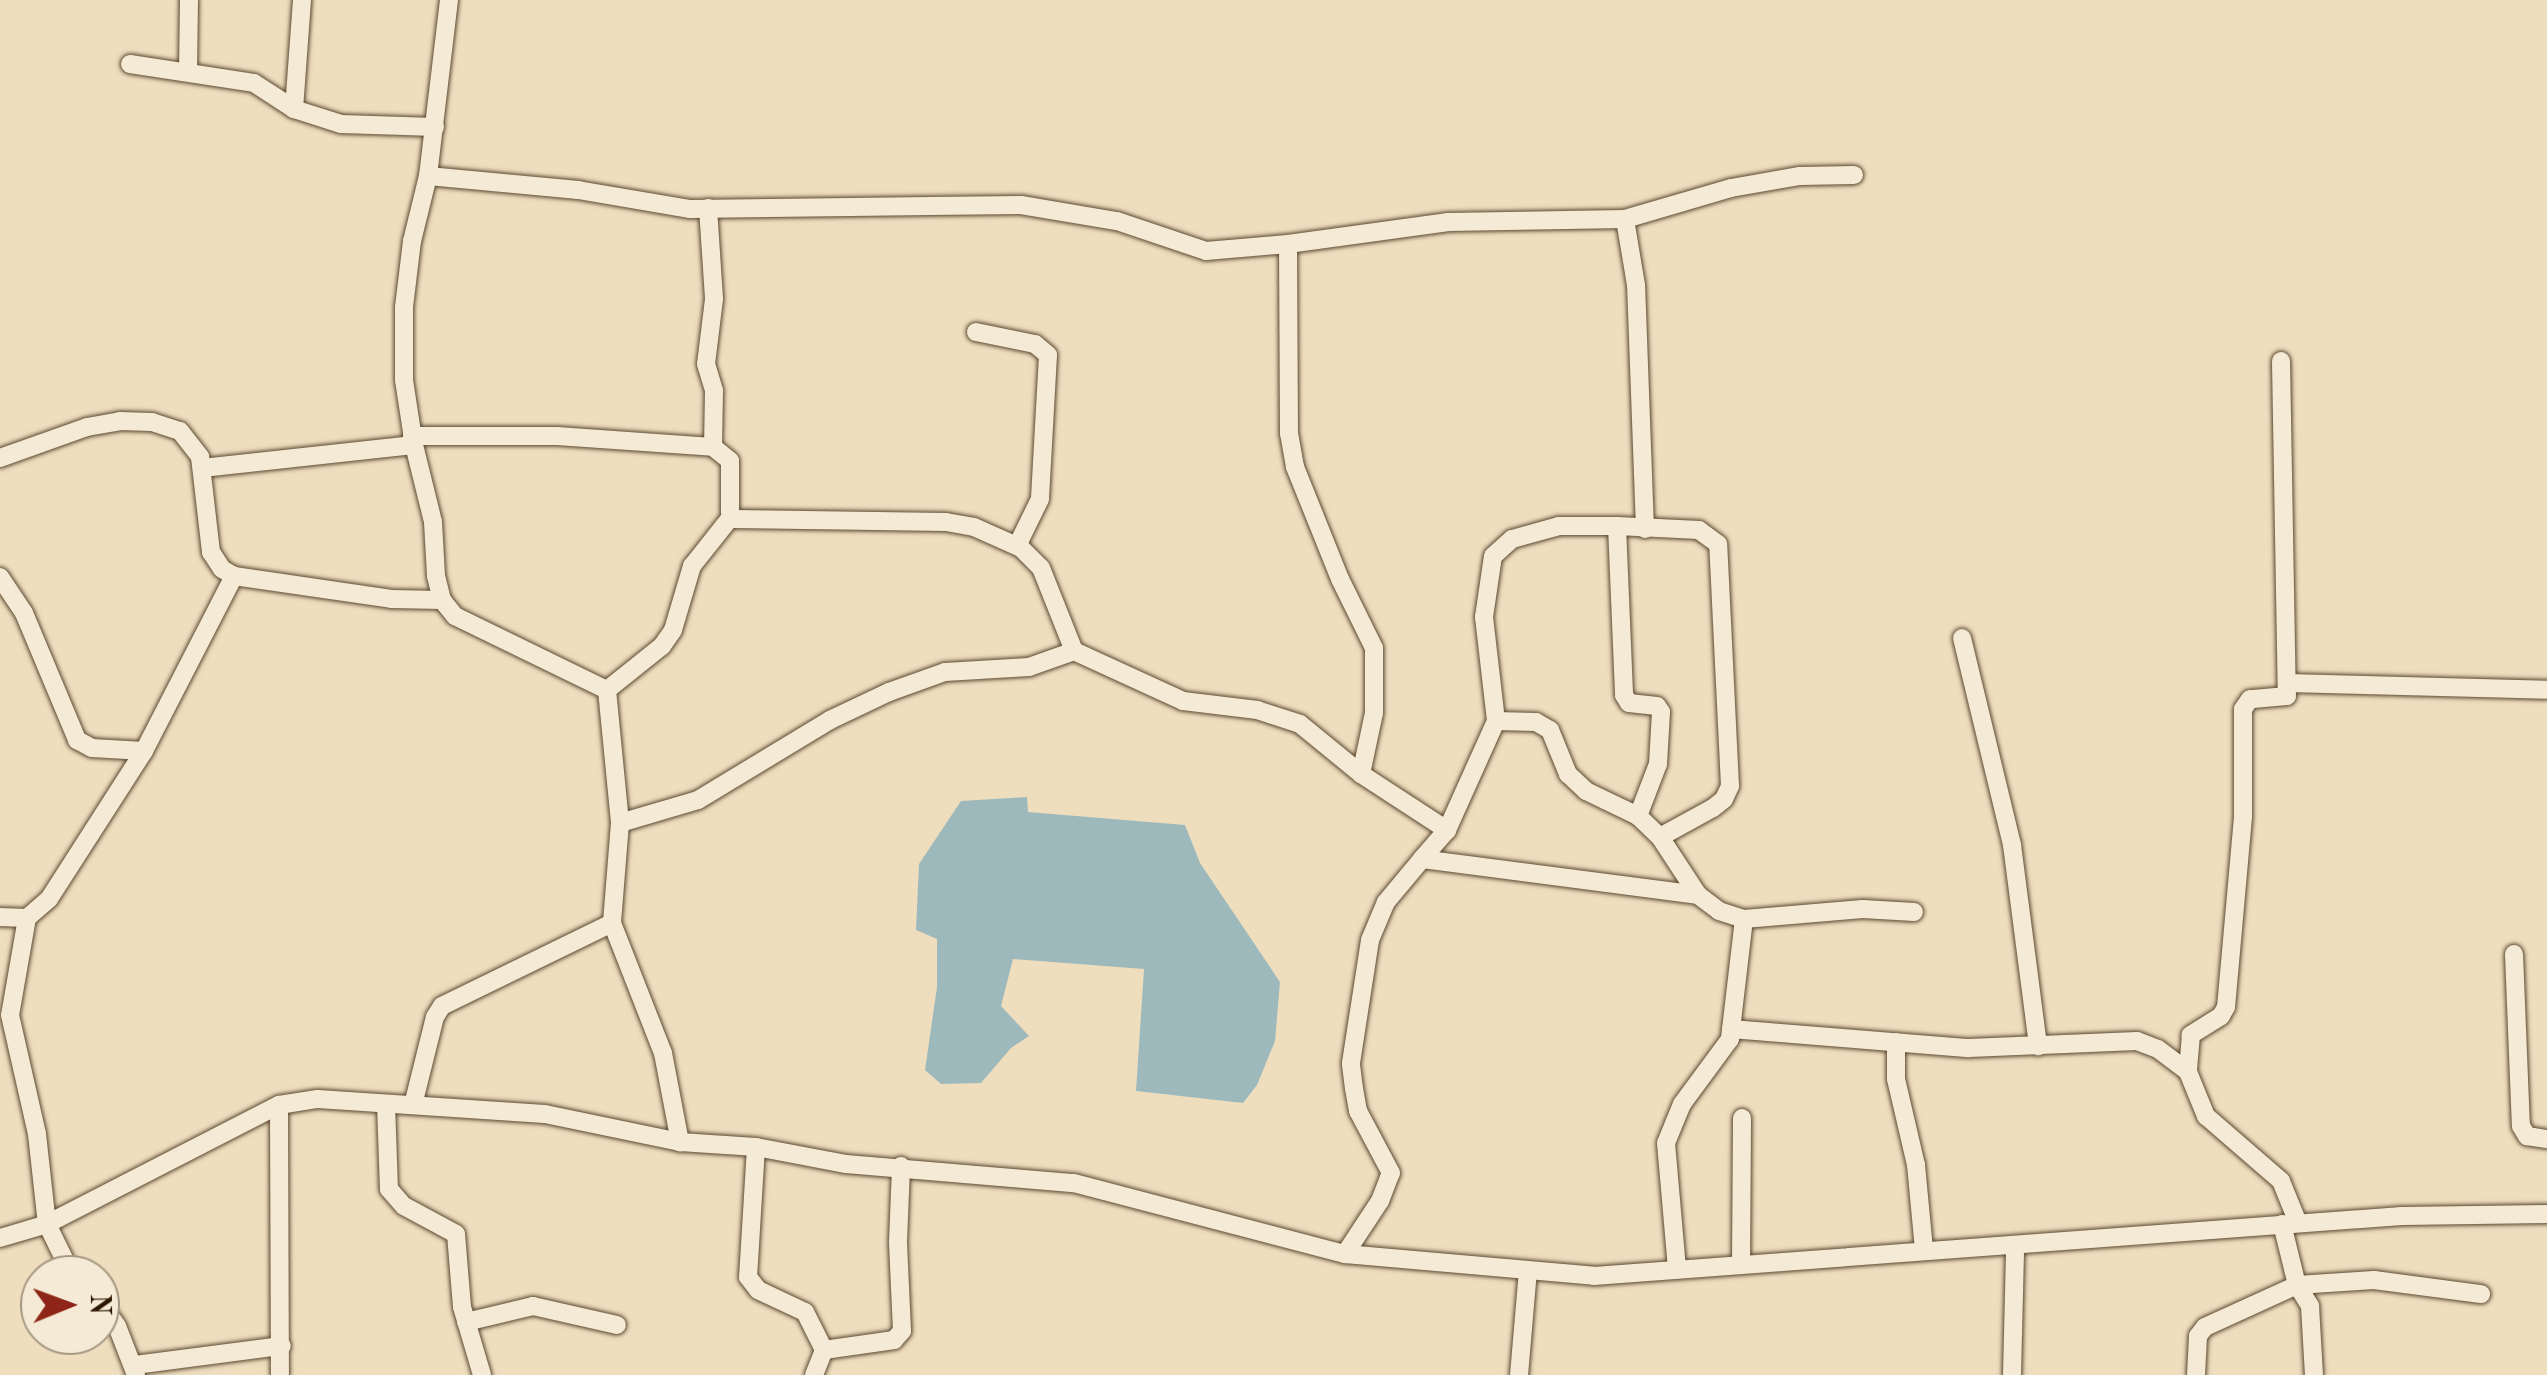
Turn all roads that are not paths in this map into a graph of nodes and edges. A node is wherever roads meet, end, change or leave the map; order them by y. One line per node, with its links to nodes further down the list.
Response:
1 (189, 0): 5 (street)
2 (302, 0): 6 (street)
3 (449, 0): 7 (street)
4 (130, 64): 5 (street)
5 (188, 72): 6 (street)
6 (294, 110): 7 (street)
7 (434, 127): 9 (street)
8 (1854, 175): 11 (street)
9 (428, 176): 10 (street); 15 (street)
10 (708, 208): 12 (street); 16 (street)
11 (1625, 219): 12 (street); 21 (street)
12 (1288, 244): 33 (street)
13 (976, 332): 22 (street)
14 (2281, 361): 28 (street)
15 (413, 441): 16 (street); 18 (street); 25 (street)
16 (713, 446): 19 (street)
17 (0, 458): 18 (street)
18 (202, 468): 23 (street)
19 (731, 517): 22 (street); 29 (street)
20 (1617, 526): 21 (street); 31 (street); 34 (street)
21 (1646, 529): 37 (street)
22 (1017, 546): 27 (street)
23 (234, 576): 25 (street); 32 (street)
24 (0, 577): 32 (street)
25 (442, 600): 29 (street)
26 (1962, 638): 49 (street)
27 (1074, 651): 33 (street); 35 (street)
28 (2287, 683): 30 (street); 50 (street)
29 (607, 690): 35 (street)
30 (2547, 690)
31 (1496, 721): 34 (street); 36 (street)
32 (144, 751): 42 (street)
33 (1361, 774): 36 (street)
34 (1638, 816): 37 (street)
35 (620, 823): 44 (street)
36 (1448, 830): 38 (street)
37 (1660, 837): 39 (street)
38 (1422, 860): 39 (street); 65 (street)
39 (1698, 896): 43 (street)
40 (1914, 912): 43 (street)
41 (0, 917): 42 (street)
42 (27, 918): 46 (street)
43 (1744, 919): 47 (street)
44 (612, 923): 52 (street); 56 (street)
45 (2514, 954): 55 (street)
46 (5, 1015): 60 (street)
47 (1732, 1029): 48 (street); 68 (street)
48 (1896, 1042): 49 (street); 64 (street)
49 (2038, 1046): 50 (street)
50 (2188, 1072): 61 (street)
51 (386, 1104): 52 (street); 53 (street); 72 (street)
52 (413, 1105): 56 (street)
53 (280, 1106): 60 (street); 75 (street)
54 (1742, 1118): 67 (street)
55 (2547, 1139)
56 (680, 1142): 57 (street)
57 (756, 1147): 58 (street); 76 (street)
58 (901, 1166): 65 (street); 76 (street)
59 (2547, 1214): 61 (street)
60 (47, 1224): 62 (street); 66 (street)
61 (2290, 1224): 63 (street); 70 (street)
62 (0, 1238)
63 (2016, 1248): 64 (street); 82 (street)
64 (1924, 1250): 67 (street)
65 (1345, 1254): 69 (street)
66 (62, 1255)
67 (1741, 1265): 68 (street)
68 (1677, 1270): 69 (street)
69 (1528, 1271): 81 (street)
70 (2298, 1284): 71 (street); 83 (street); 84 (street)
71 (2480, 1294)
72 (466, 1322): 73 (street); 79 (street)
73 (617, 1324)
74 (120, 1340): 77 (street)
75 (282, 1346): 77 (street); 78 (street)
76 (824, 1350): 80 (street)
77 (136, 1370)
78 (280, 1375)
79 (482, 1375)
80 (814, 1375)
81 (1519, 1375)
82 (2012, 1375)
83 (2196, 1375)
84 (2314, 1375)

